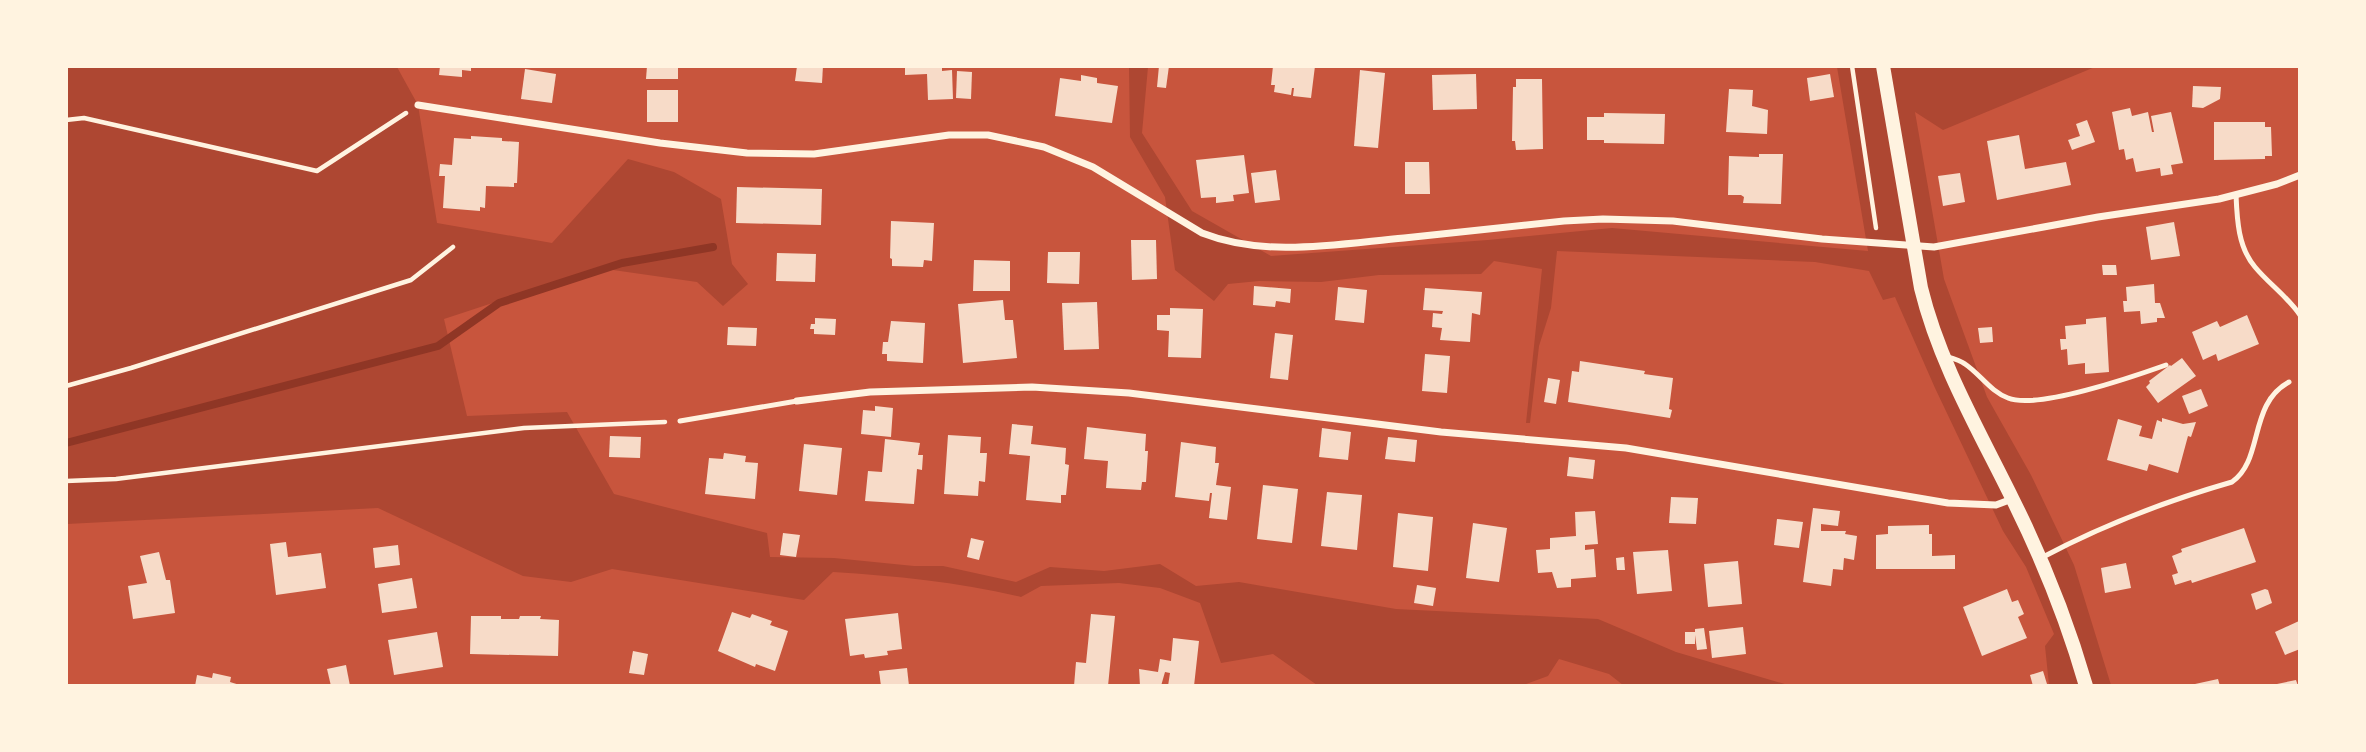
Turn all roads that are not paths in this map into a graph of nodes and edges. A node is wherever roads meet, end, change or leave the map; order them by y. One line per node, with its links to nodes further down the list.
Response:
1 (1883, 66): 5 (main road)
2 (418, 105): 5 (street)
3 (2300, 175): 4 (street)
4 (2236, 195): 5 (street); 6 (lane)
5 (1913, 246): 7 (main road)
6 (2300, 315)
7 (1942, 355): 8 (lane); 12 (main road)
8 (2166, 365)
9 (2289, 382): 13 (lane)
10 (797, 401): 11 (lane); 12 (street)
11 (680, 421)
12 (2013, 499): 13 (main road)
13 (2041, 558): 14 (main road)
14 (2086, 685)

